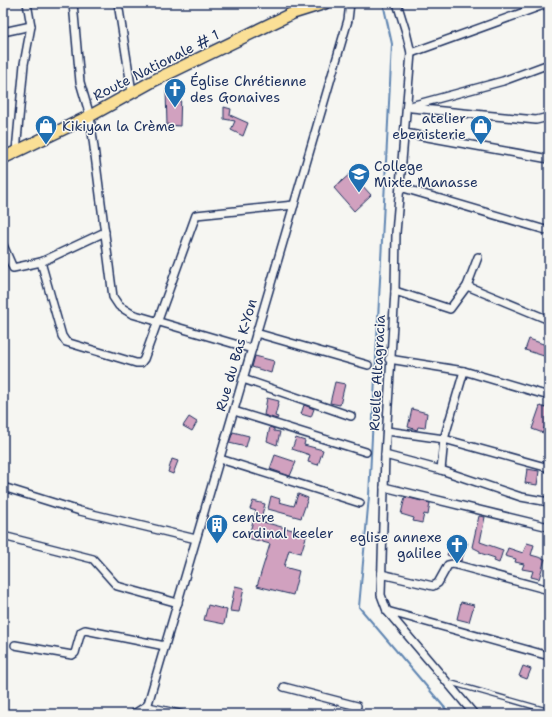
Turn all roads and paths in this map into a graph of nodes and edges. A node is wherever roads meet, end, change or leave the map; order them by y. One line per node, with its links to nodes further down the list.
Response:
1 (27, 3): 8 (street)
2 (74, 3): 14 (street)
3 (118, 3): 12 (street)
4 (325, 3): 12 (main road, Route Nationale # 1)
5 (350, 3): 21 (street, Rue du Bas K-Yon)
6 (397, 3): 10 (street, Ruelle Altagracia)
7 (549, 3): 10 (street)
8 (31, 26): 9 (street); 17 (street)
9 (3, 32)
10 (410, 53): 13 (street, Ruelle Altagracia)
11 (549, 64): 13 (street)
12 (132, 92): 14 (main road, Route Nationale # 1)
13 (407, 107): 15 (street); 16 (street, Ruelle Altagracia)
14 (90, 116): 17 (main road, Route Nationale # 1); 23 (street)
15 (549, 117)
16 (405, 133): 19 (street); 20 (street, Ruelle Altagracia)
17 (16, 151): 18 (main road, Route Nationale # 1)
18 (3, 158)
19 (549, 159)
20 (400, 186): 22 (street); 28 (street, Ruelle Altagracia)
21 (294, 205): 30 (street); 31 (street, Rue du Bas K-Yon)
22 (549, 231)
23 (105, 232): 26 (street); 30 (street)
24 (3, 245): 26 (street)
25 (478, 257): 27 (street)
26 (41, 262): 30 (street)
27 (467, 286): 28 (street); 29 (street)
28 (394, 291): 33 (street, Ruelle Altagracia)
29 (549, 320)
30 (157, 322): 32 (street)
31 (256, 333): 32 (street, Rue du Bas K-Yon); 34 (street)
32 (252, 349): 36 (street, Rue du Bas K-Yon)
33 (389, 359): 35 (street); 40 (street, Ruelle Altagracia)
34 (368, 365)
35 (464, 371): 37 (street); 41 (street)
36 (243, 379): 38 (street, Rue du Bas K-Yon); 39 (street)
37 (549, 396)
38 (234, 411): 42 (street); 44 (street, Rue du Bas K-Yon)
39 (351, 416)
40 (387, 431): 41 (street); 43 (street, Ruelle Altagracia)
41 (444, 439): 45 (street); 46 (street)
42 (366, 452)
43 (385, 455): 46 (street); 48 (street, Ruelle Altagracia)
44 (220, 459): 50 (street); 53 (street, Rue du Bas K-Yon)
45 (549, 468)
46 (441, 470): 49 (street)
47 (3, 487): 53 (street)
48 (384, 487): 51 (street); 54 (street, Ruelle Altagracia)
49 (549, 502)
50 (360, 503)
51 (549, 528)
52 (3, 536): 56 (street)
53 (196, 539): 56 (street, Rue du Bas K-Yon)
54 (381, 574): 55 (street); 57 (street, Ruelle Altagracia)
55 (549, 590)
56 (178, 604): 59 (street, Rue du Bas K-Yon)
57 (387, 611): 60 (street); 61 (street, Ruelle Altagracia)
58 (15, 645): 59 (street)
59 (165, 646): 63 (street, Rue du Bas K-Yon)
60 (549, 656)
61 (447, 682): 64 (lane); 69 (street, Ruelle Altagracia)
62 (284, 687): 68 (street)
63 (148, 705): 65 (street); 66 (street, Rue du Bas K-Yon); 67 (lane)
64 (549, 711)
65 (134, 714)
66 (145, 714)
67 (188, 714)
68 (354, 714)
69 (474, 714)

